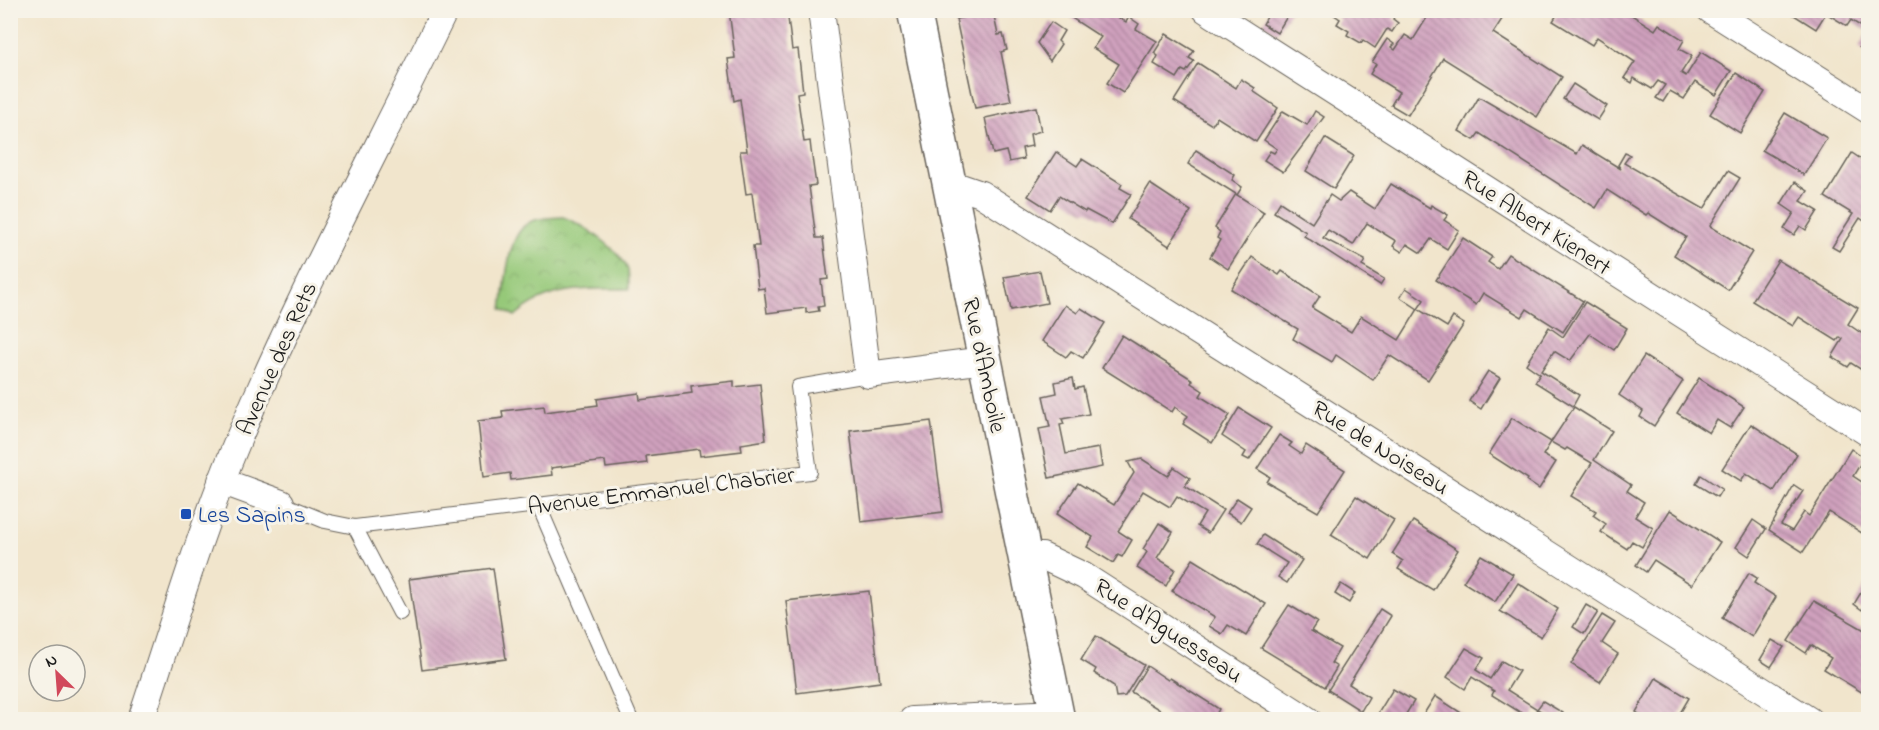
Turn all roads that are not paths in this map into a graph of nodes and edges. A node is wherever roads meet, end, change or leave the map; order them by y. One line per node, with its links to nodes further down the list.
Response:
1 (446, 10): 11 (street, Avenue des Rets)
2 (821, 10): 9 (street)
3 (914, 10): 7 (street, Rue d'Amboile)
4 (1206, 10): 10 (street, Rue Albert Kienert)
5 (1710, 10): 6 (street)
6 (1869, 110)
7 (949, 183): 8 (street, Rue d'Amboile); 22 (street, Rue de Noiseau)
8 (985, 360): 9 (street, Avenue Emmanuel Chabrier); 15 (street, Rue d'Amboile)
9 (868, 375): 13 (lane, Avenue Emmanuel Chabrier)
10 (1869, 432)
11 (221, 481): 12 (street, Avenue Emmanuel Chabrier); 18 (street, Avenue des Rets)
12 (281, 503): 14 (lane, Avenue Emmanuel Chabrier)
13 (538, 504): 14 (lane, Avenue Emmanuel Chabrier); 19 (lane)
14 (355, 527): 16 (lane)
15 (1024, 556): 17 (street, Rue d'Amboile); 21 (street, Rue d'Aguesseau)
16 (400, 613)
17 (1058, 716): 20 (street)
18 (141, 720)
19 (630, 720)
20 (912, 720)
21 (1308, 720)
22 (1809, 720)

